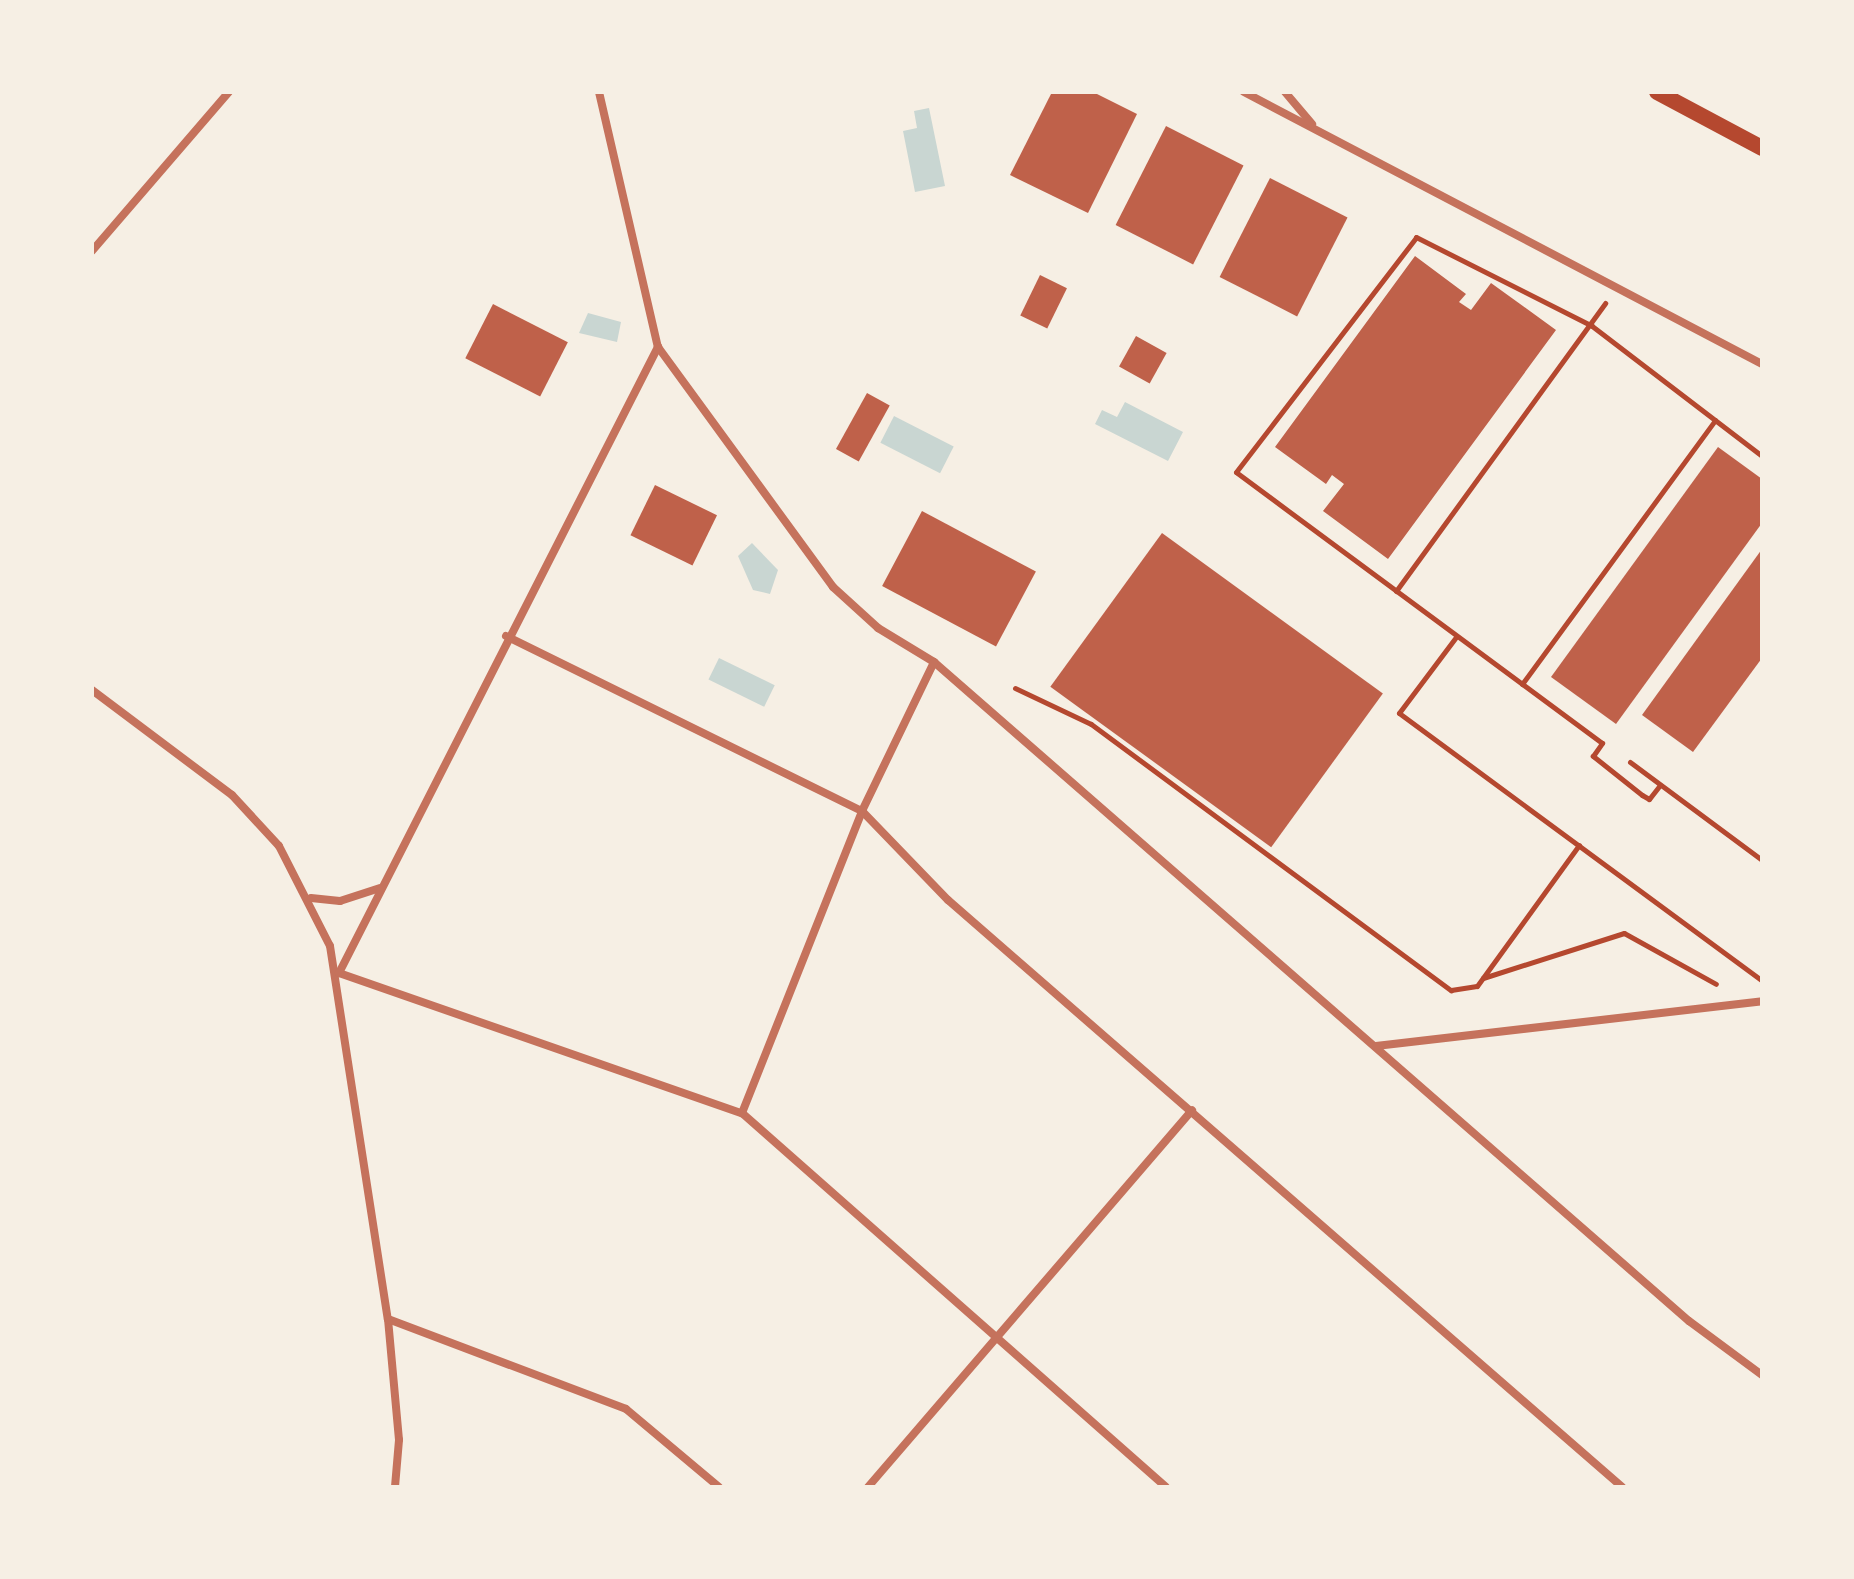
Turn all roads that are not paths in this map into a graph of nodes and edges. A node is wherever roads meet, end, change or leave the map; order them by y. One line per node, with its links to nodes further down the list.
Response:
1 (229, 92): 8 (street)
2 (599, 92): 9 (street)
3 (1244, 92): 6 (street)
4 (1285, 92): 6 (street)
5 (1657, 92): 7 (main road)
6 (1322, 132): 10 (street)
7 (1762, 148)
8 (92, 251)
9 (658, 347): 11 (street); 12 (street)
10 (1762, 364)
11 (506, 636): 14 (street); 15 (street)
12 (934, 662): 14 (street); 19 (street)
13 (92, 690): 16 (street)
14 (862, 811): 20 (street); 21 (street)
15 (381, 887): 16 (street); 17 (street)
16 (311, 898): 17 (street)
17 (339, 973): 21 (street); 22 (street)
18 (1762, 1001): 19 (street)
19 (1376, 1046): 24 (street)
20 (1192, 1110): 23 (street); 29 (street)
21 (742, 1113): 23 (street)
22 (388, 1319): 25 (street); 26 (street)
23 (998, 1339): 27 (street); 28 (street)
24 (1762, 1375)
25 (395, 1487)
26 (719, 1487)
27 (868, 1487)
28 (1166, 1487)
29 (1622, 1487)

